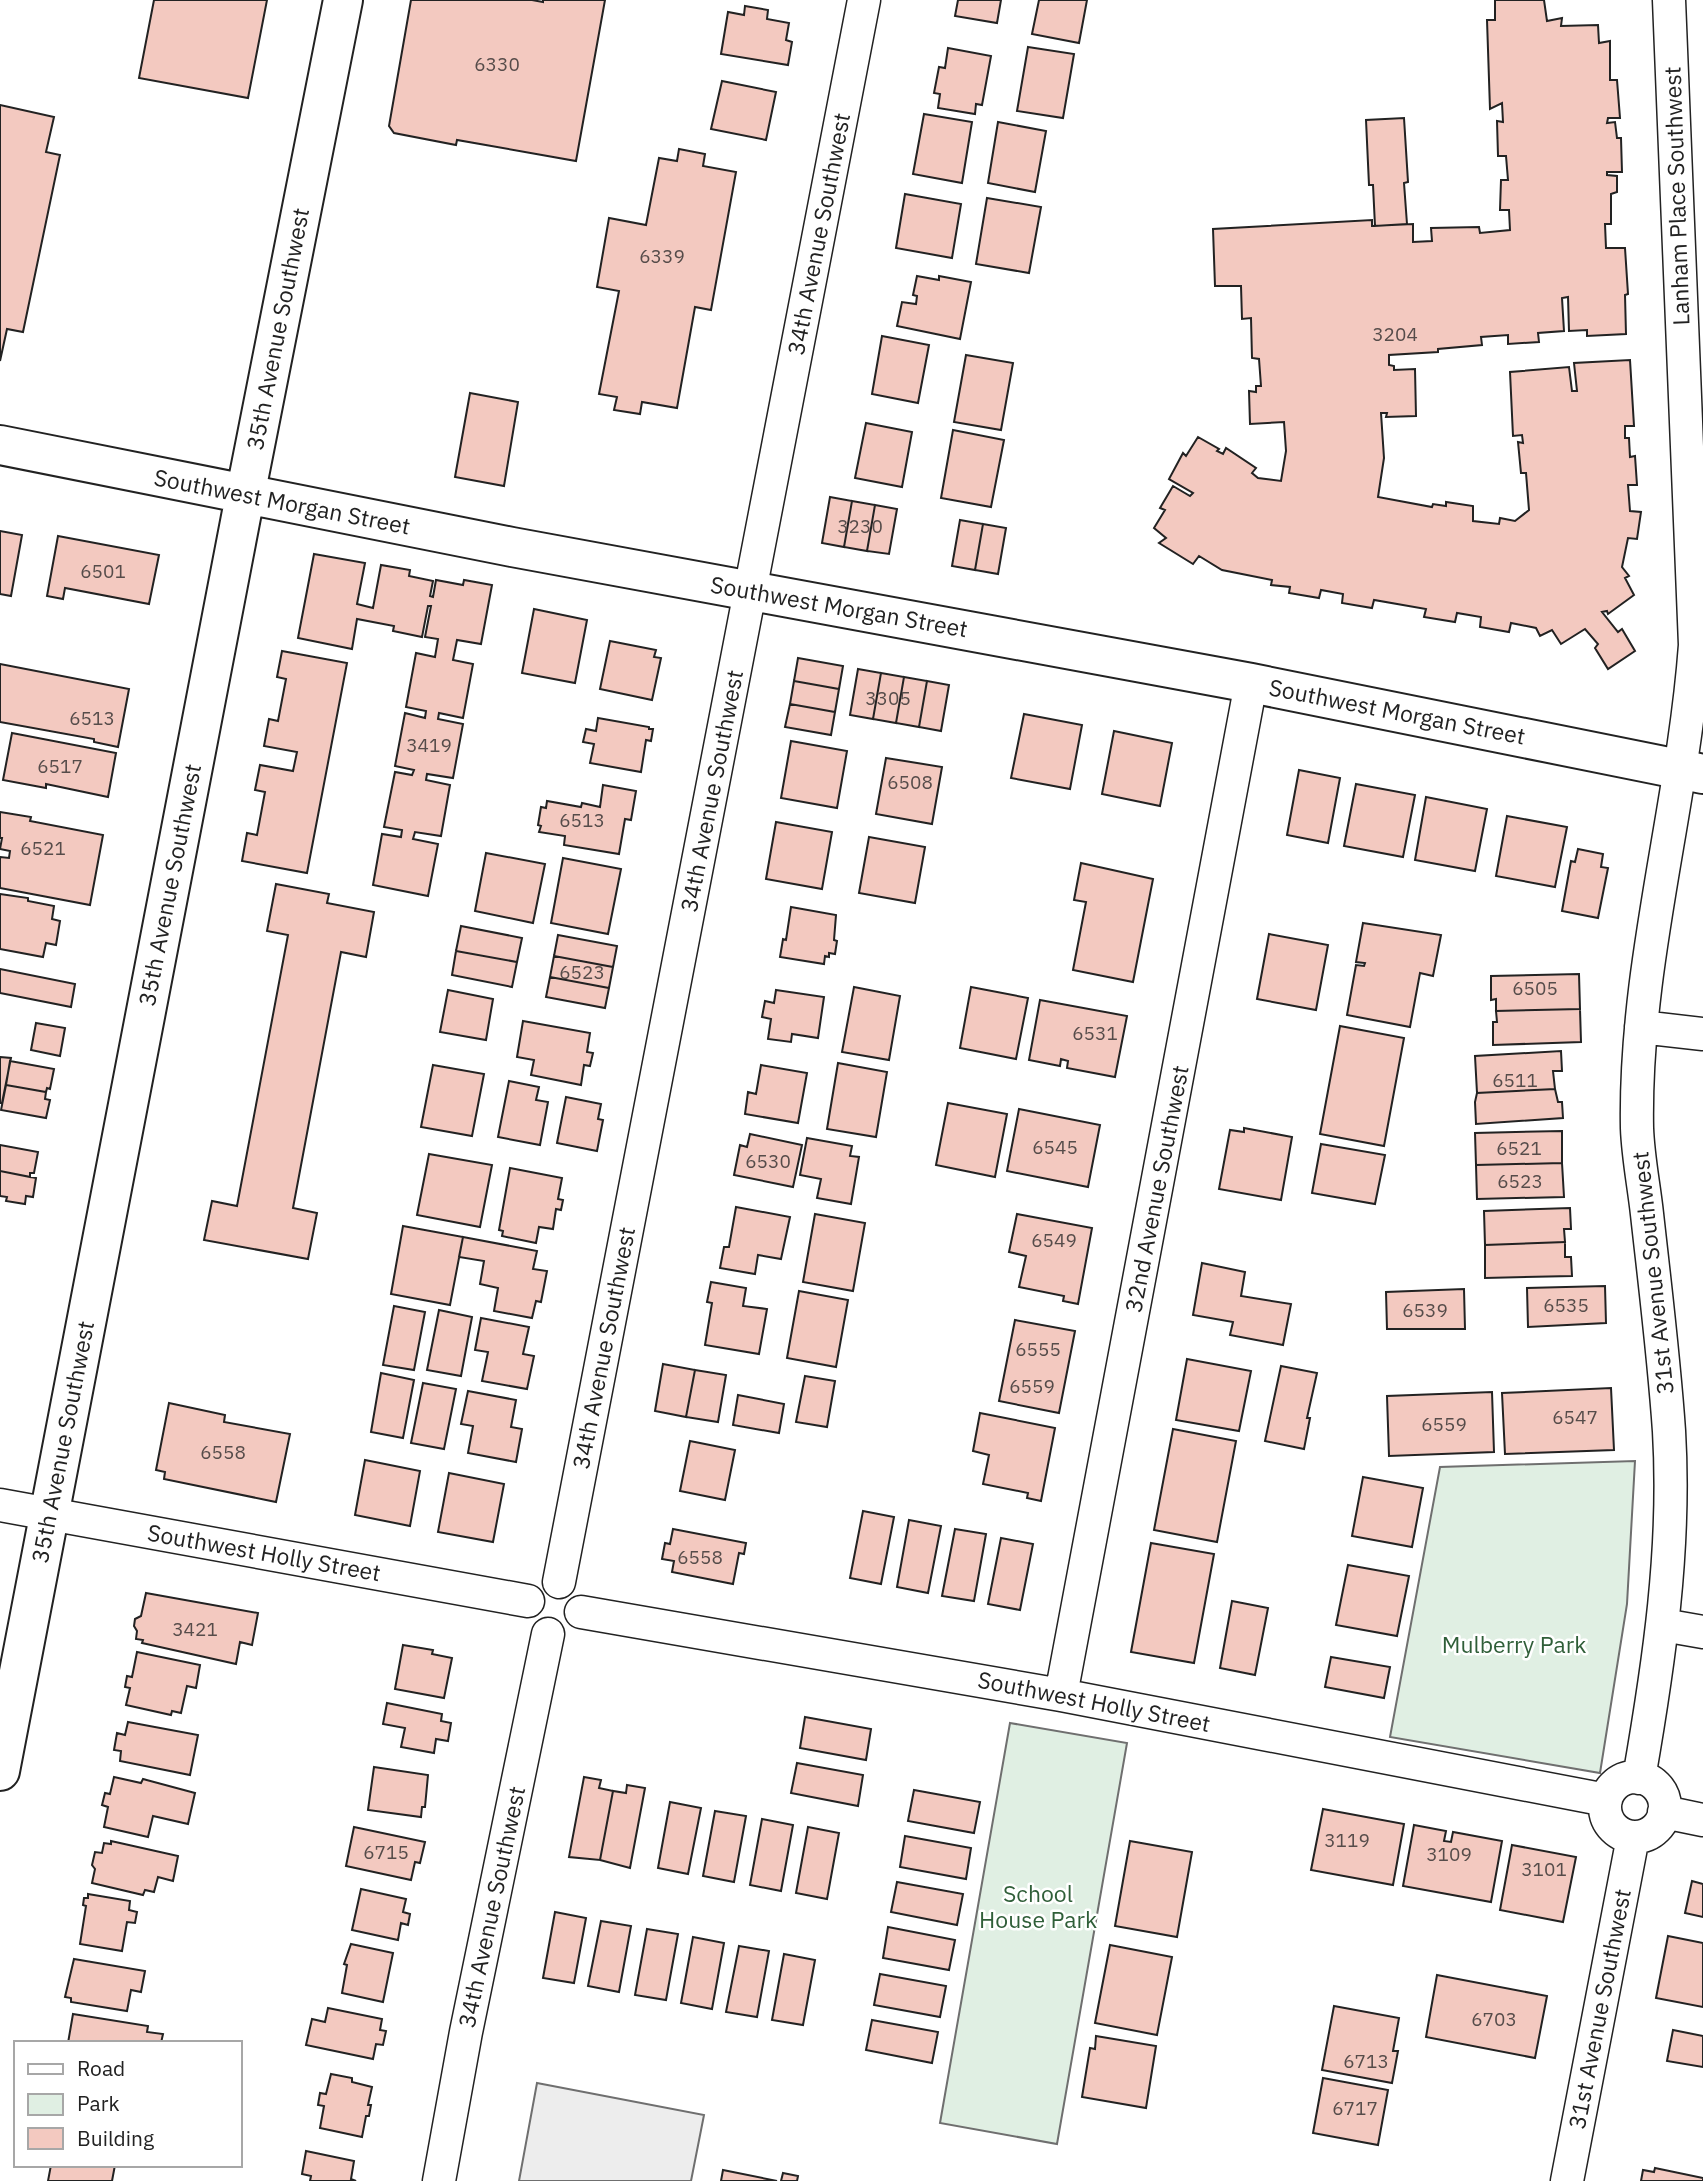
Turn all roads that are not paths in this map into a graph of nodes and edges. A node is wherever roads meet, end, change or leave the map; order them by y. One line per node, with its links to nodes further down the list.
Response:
1 (343, 0): 5 (main road, 35th Avenue Southwest)
2 (864, 0): 6 (street, 34th Avenue Southwest)
3 (1670, 0): 8 (street, Lanham Place Southwest)
4 (0, 445): 5 (main road, Southwest Morgan Street)
5 (245, 496): 6 (main road, Southwest Morgan Street); 12 (main road, 35th Avenue Southwest)
6 (750, 591): 7 (main road, Southwest Morgan Street); 13 (street, 34th Avenue Southwest)
7 (1251, 683): 8 (main road, Southwest Morgan Street); 19 (street, 32nd Avenue Southwest)
8 (1695, 775): 9 (street, 31st Avenue Southwest)
9 (1641, 1027): 10 (street); 16 (street, 31st Avenue Southwest)
10 (1703, 1034)
11 (0, 1505): 12 (street, Southwest Holly Street)
12 (49, 1514): 14 (street, Southwest Holly Street); 20 (main road, 35th Avenue Southwest)
13 (559, 1582): 14 (street); 15 (street)
14 (528, 1601): 18 (street)
15 (581, 1612): 18 (street); 19 (street, Southwest Holly Street)
16 (1664, 1625): 17 (street); 21 (street, 31st Avenue Southwest)
17 (1703, 1632)
18 (548, 1634): 26 (street, 34th Avenue Southwest)
19 (1061, 1695): 22 (street, Southwest Holly Street)
20 (0, 1771)
21 (1639, 1778): 22 (street); 23 (street)
22 (1606, 1800): 25 (street)
23 (1664, 1812): 24 (street); 25 (street)
24 (1703, 1820)
25 (1633, 1838): 27 (street, 31st Avenue Southwest)
26 (439, 2181)
27 (1567, 2181)

